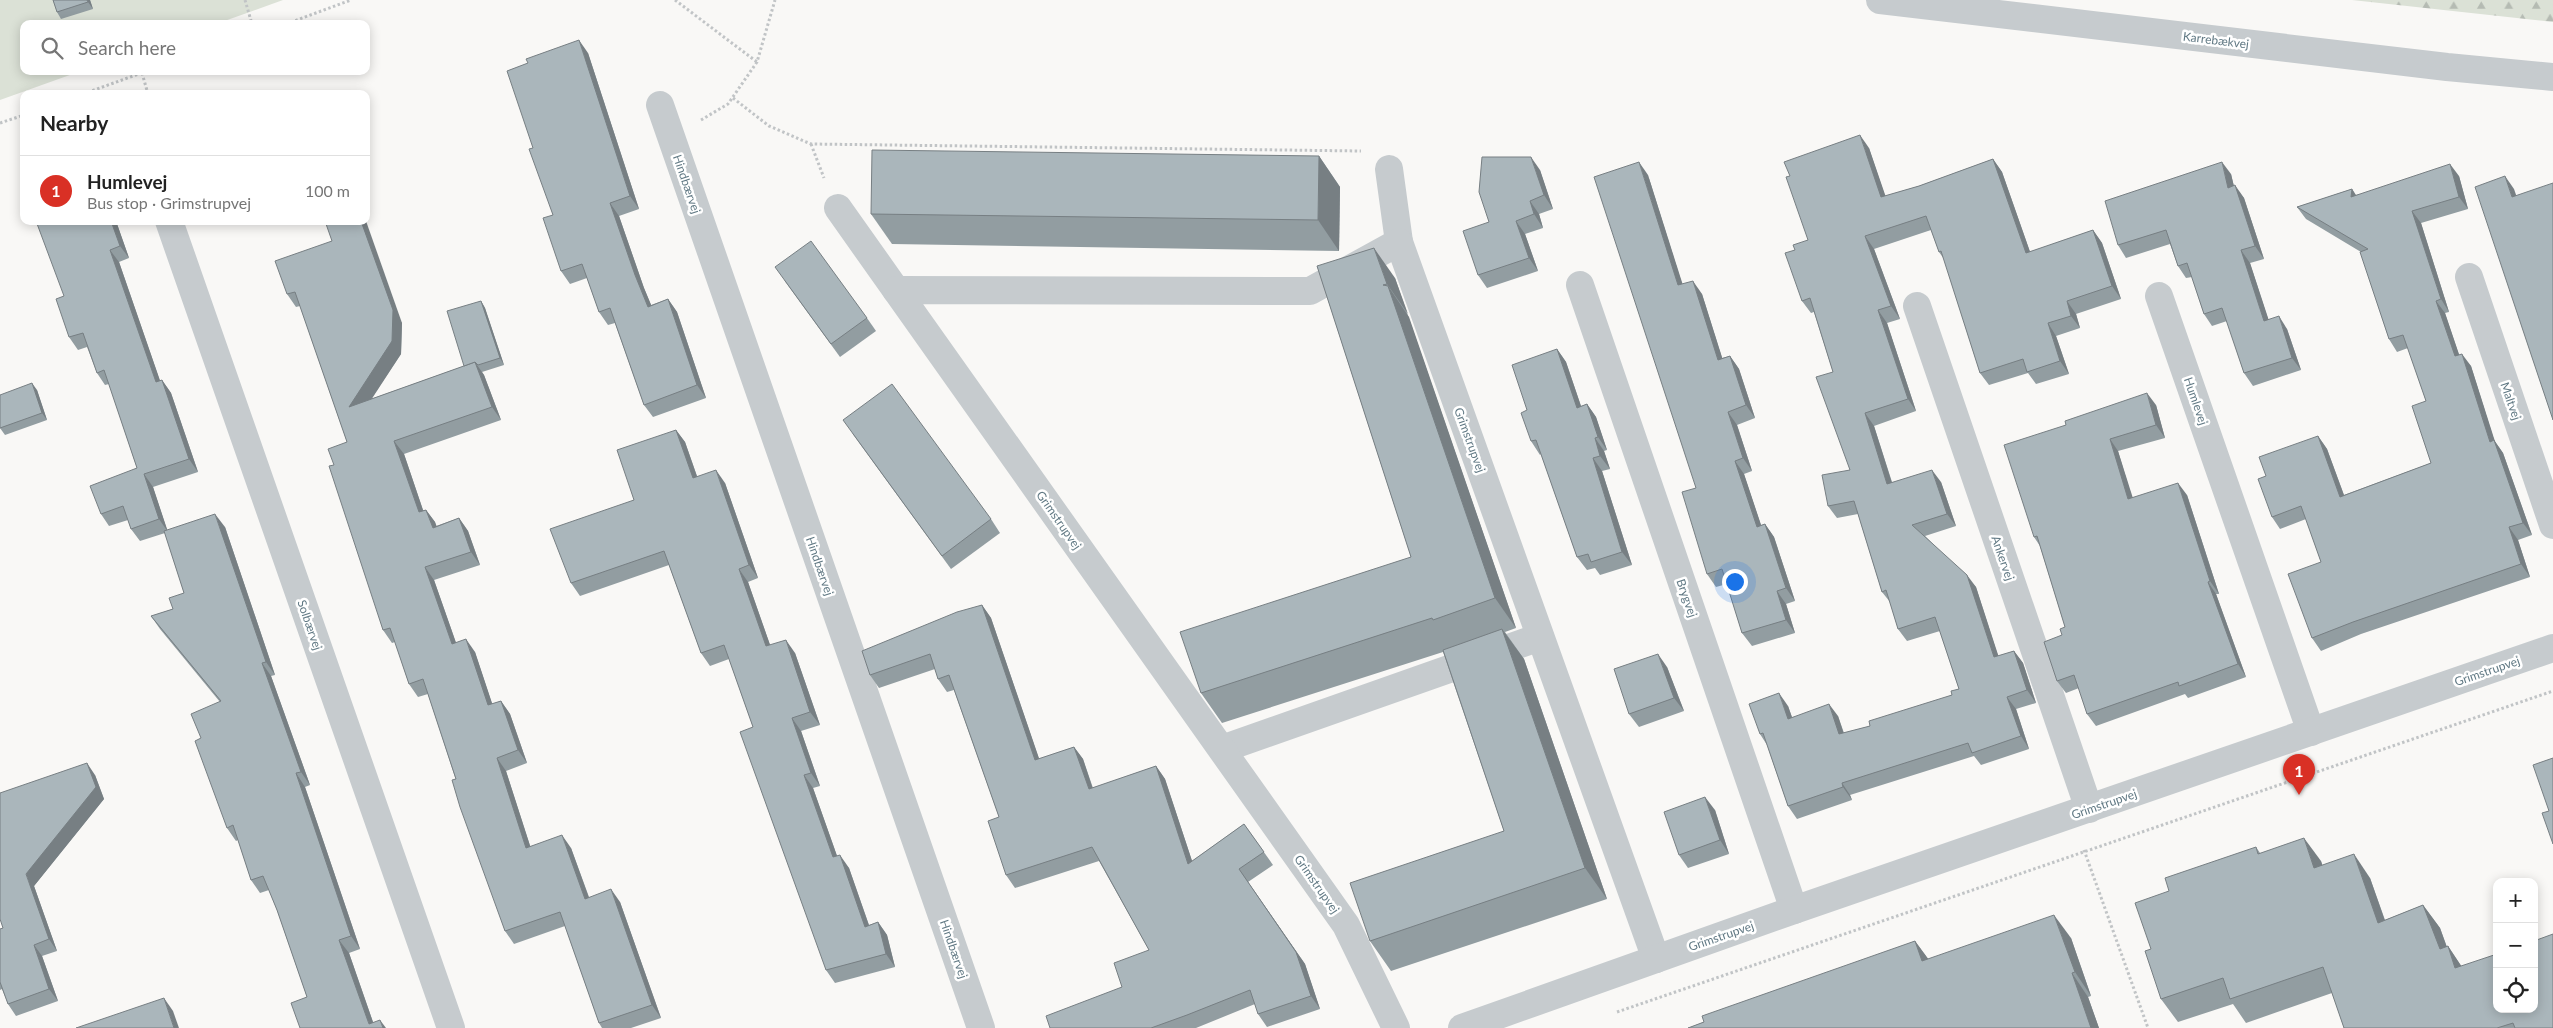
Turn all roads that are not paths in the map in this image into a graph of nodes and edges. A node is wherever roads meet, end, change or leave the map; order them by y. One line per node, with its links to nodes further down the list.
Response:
1 (1880, 0): 2 (street, Karrebækvej)
2 (2553, 76)
3 (660, 105): 22 (street, Hindbærvej)
4 (1390, 169): 7 (street, Grimstrupvej)
5 (838, 208): 10 (street, Grimstrupvej)
6 (170, 225): 21 (street, Solbærvej)
7 (1399, 242): 10 (street); 14 (street, Grimstrupvej)
8 (2469, 277): 13 (street, Maltvej)
9 (1580, 285): 19 (street, Brygvej)
10 (896, 290): 17 (street, Grimstrupvej)
11 (2160, 296): 16 (street, Humlevej)
12 (1917, 306): 18 (street, Ankervej)
13 (2553, 525)
14 (1540, 637): 17 (street); 20 (street, Grimstrupvej)
15 (2553, 648): 16 (street, Grimstrupvej)
16 (2311, 732): 18 (street, Grimstrupvej)
17 (1222, 749): 23 (street, Grimstrupvej)
18 (2082, 812): 19 (street, Grimstrupvej)
19 (1794, 910): 20 (street, Grimstrupvej)
20 (1656, 959): 24 (street, Grimstrupvej)
21 (451, 1028)
22 (981, 1028)
23 (1396, 1028)
24 (1462, 1028)

